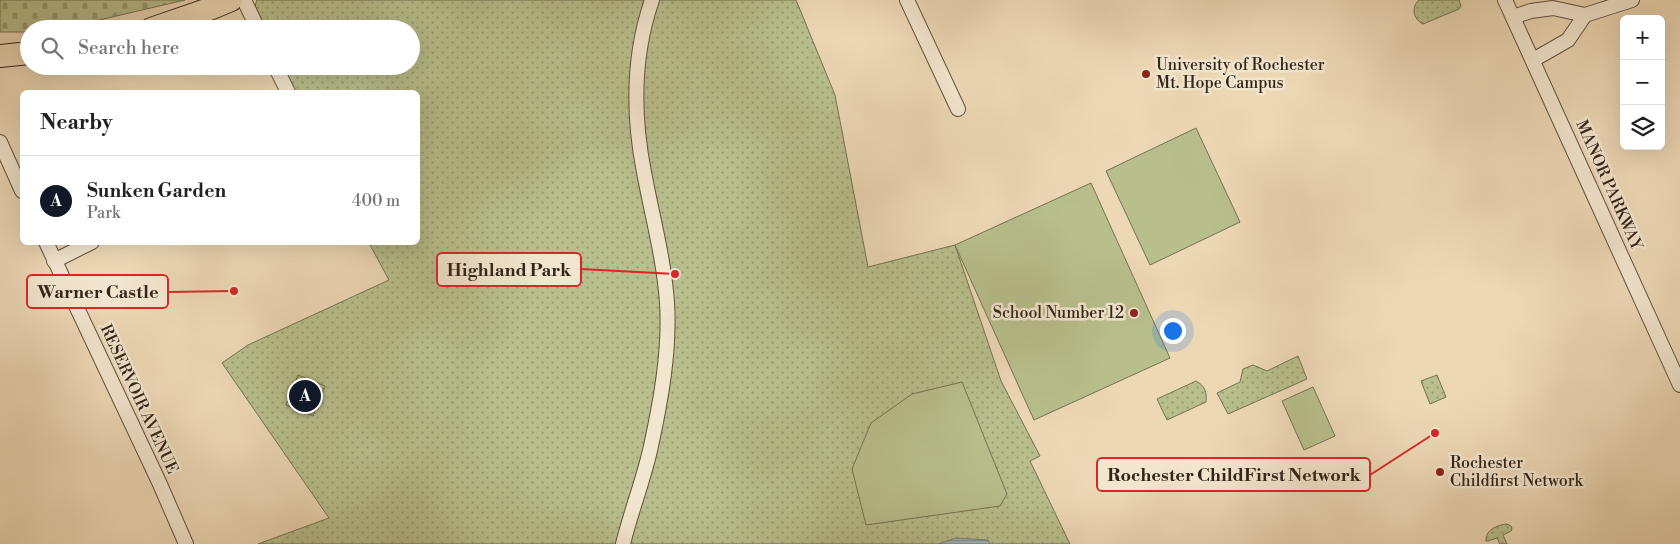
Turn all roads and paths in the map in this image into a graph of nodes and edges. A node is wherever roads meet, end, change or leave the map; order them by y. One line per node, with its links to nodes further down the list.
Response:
1 (231, 0): 9 (main road)
2 (244, 0): 10 (street)
3 (652, 0): 24 (street)
4 (907, 0): 16 (street)
5 (1505, 0): 8 (street, MANOR PARKWAY)
6 (1632, 0): 7 (street)
7 (1585, 15): 8 (street); 13 (street)
8 (1513, 17): 13 (street, MANOR PARKWAY)
9 (178, 20)
10 (254, 20)
11 (20, 54): 12 (main road)
12 (0, 56)
13 (1533, 60): 22 (street, MANOR PARKWAY)
14 (280, 75): 15 (street)
15 (287, 90)
16 (958, 109)
17 (0, 142): 18 (street)
18 (20, 187)
19 (47, 245): 21 (street, RESERVOIR AVENUE)
20 (86, 245): 21 (street)
21 (54, 260): 23 (street, RESERVOIR AVENUE)
22 (1680, 386)
23 (186, 544)
24 (623, 544)

